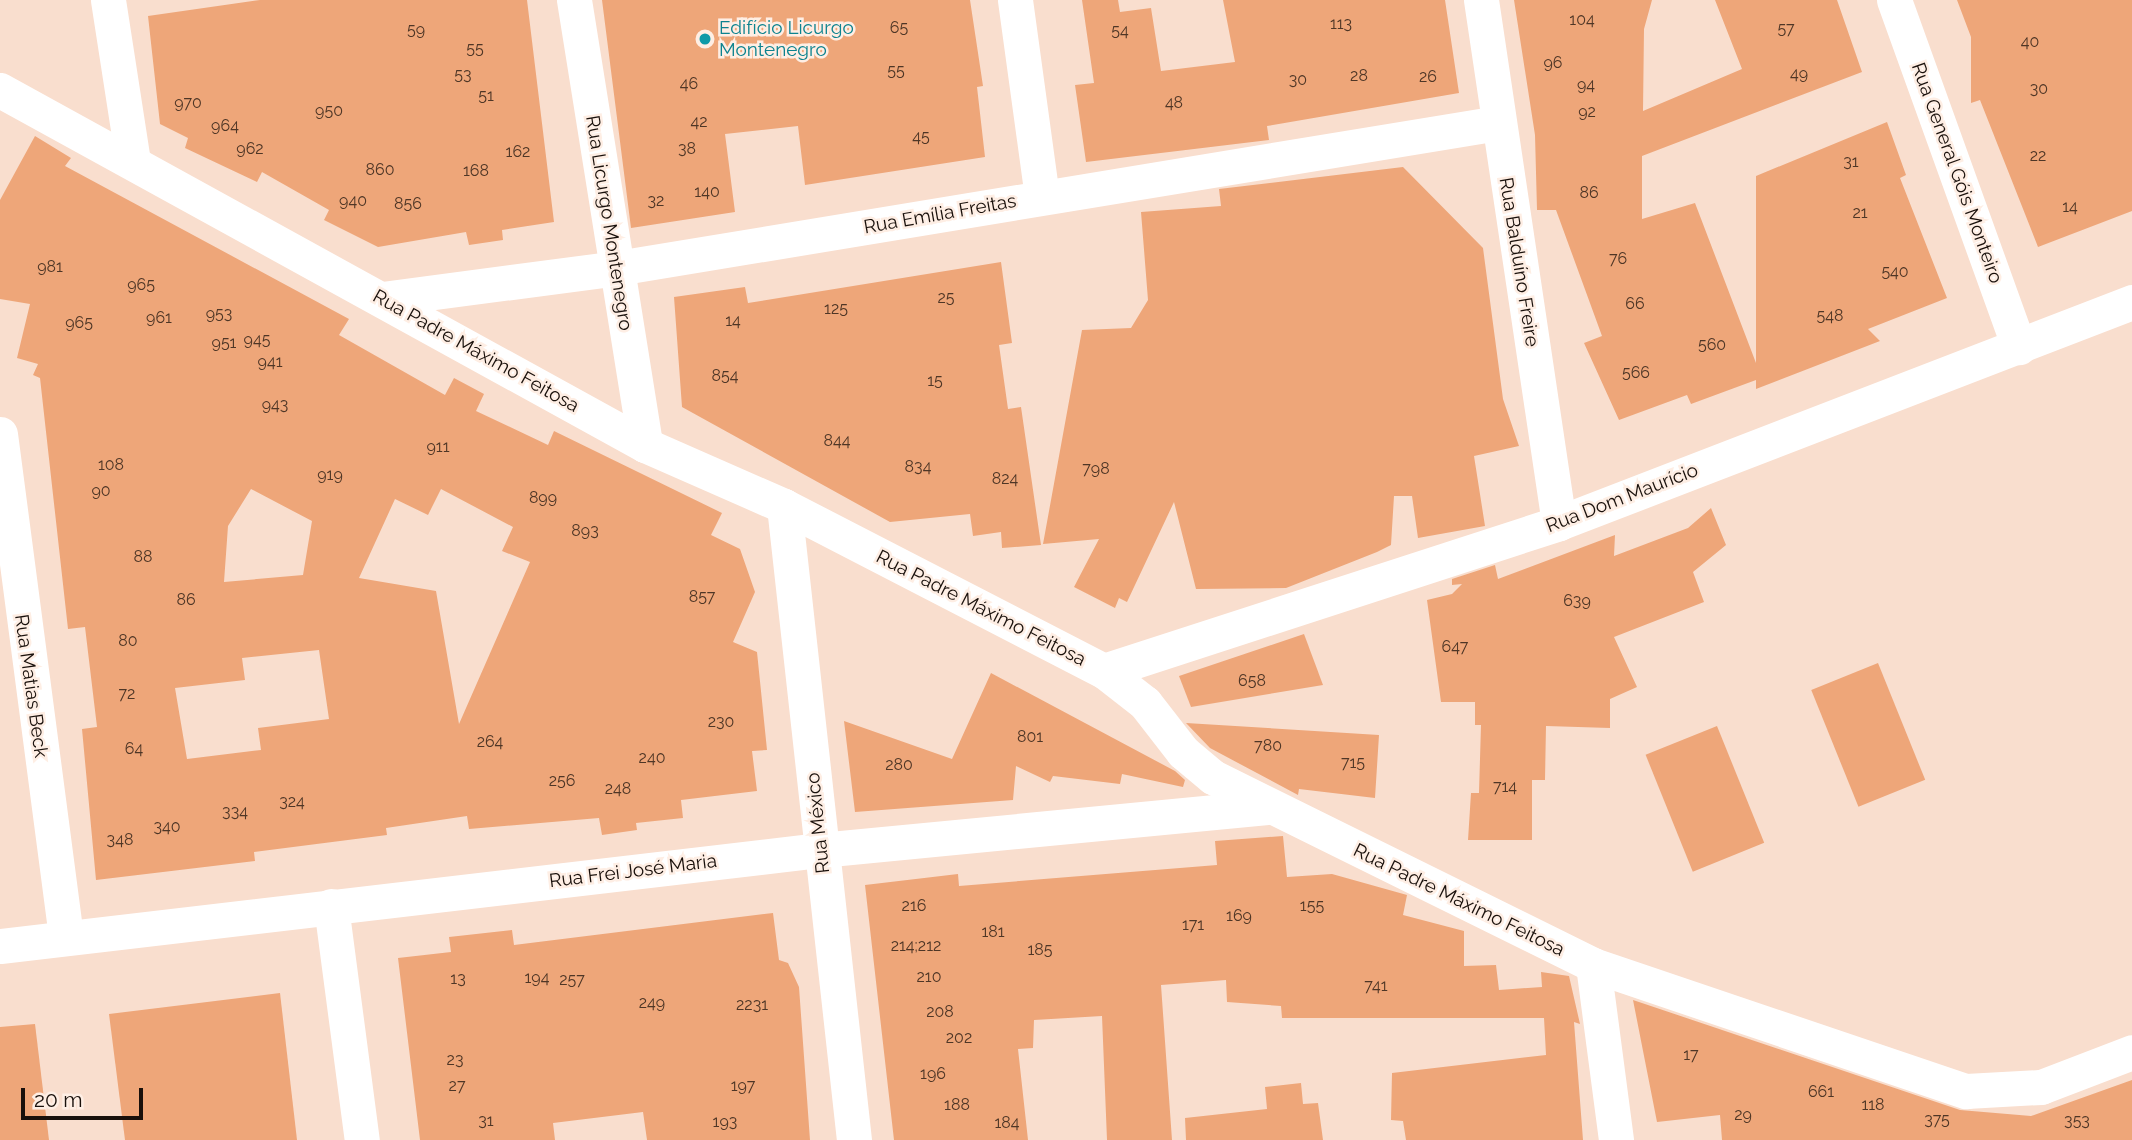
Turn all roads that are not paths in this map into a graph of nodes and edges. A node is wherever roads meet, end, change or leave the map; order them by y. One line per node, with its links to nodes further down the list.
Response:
1 (108, 0): 8 (street)
2 (573, 0): 10 (street, Rua Licurgo Montenegro)
3 (1015, 0): 9 (street)
4 (1481, 0): 7 (street, Rua Balduíno Freire)
5 (1895, 0): 13 (street, Rua General Góis Monteiro)
6 (0, 90): 8 (street, Rua Padre Máximo Feitosa)
7 (1498, 123): 9 (street, Rua Emília Freitas); 17 (street, Rua Balduíno Freire)
8 (133, 162): 11 (street, Rua Padre Máximo Feitosa)
9 (1042, 197): 10 (street, Rua Emília Freitas)
10 (617, 268): 11 (street, Rua Emília Freitas); 15 (street, Rua Licurgo Montenegro)
11 (382, 299): 15 (street, Rua Padre Máximo Feitosa)
12 (2132, 302): 13 (street, Rua Dom Maurício)
13 (2019, 347): 17 (street, Rua Dom Maurício)
14 (0, 434): 22 (street, Rua Matias Beck)
15 (645, 445): 16 (street, Rua Padre Máximo Feitosa)
16 (784, 506): 18 (street, Rua Padre Máximo Feitosa); 20 (street, Rua México)
17 (1559, 523): 18 (street, Rua Dom Maurício)
18 (1104, 671): 19 (street, Rua Padre Máximo Feitosa)
19 (1266, 807): 20 (street, Rua Frei José Maria); 24 (street, Rua Padre Máximo Feitosa)
20 (820, 850): 21 (street, Rua Frei José Maria); 27 (street, Rua México)
21 (331, 906): 22 (street, Rua Frei José Maria); 26 (street)
22 (66, 937): 23 (street, Rua Frei José Maria)
23 (0, 946)
24 (1593, 965): 25 (street, Rua Padre Máximo Feitosa); 28 (street)
25 (2132, 1052)
26 (362, 1140)
27 (854, 1140)
28 (1616, 1140)

